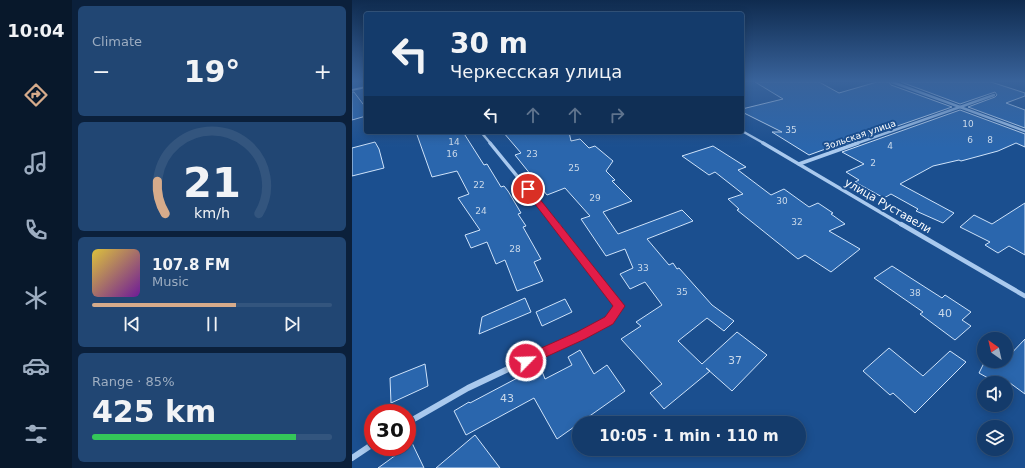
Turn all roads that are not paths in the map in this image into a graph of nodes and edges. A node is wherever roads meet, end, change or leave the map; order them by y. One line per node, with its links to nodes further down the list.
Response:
1 (952, 104): 3 (street)
2 (970, 104): 3 (street, Зольская улица)
3 (961, 107): 5 (street); 7 (street, Зольская улица)
4 (744, 131): 7 (street, улица Руставели)
5 (1025, 131)
6 (483, 134): 9 (street)
7 (799, 164): 8 (street, улица Руставели)
8 (1025, 296)
9 (416, 418)
10 (364, 450): 11 (street)
11 (352, 458)

